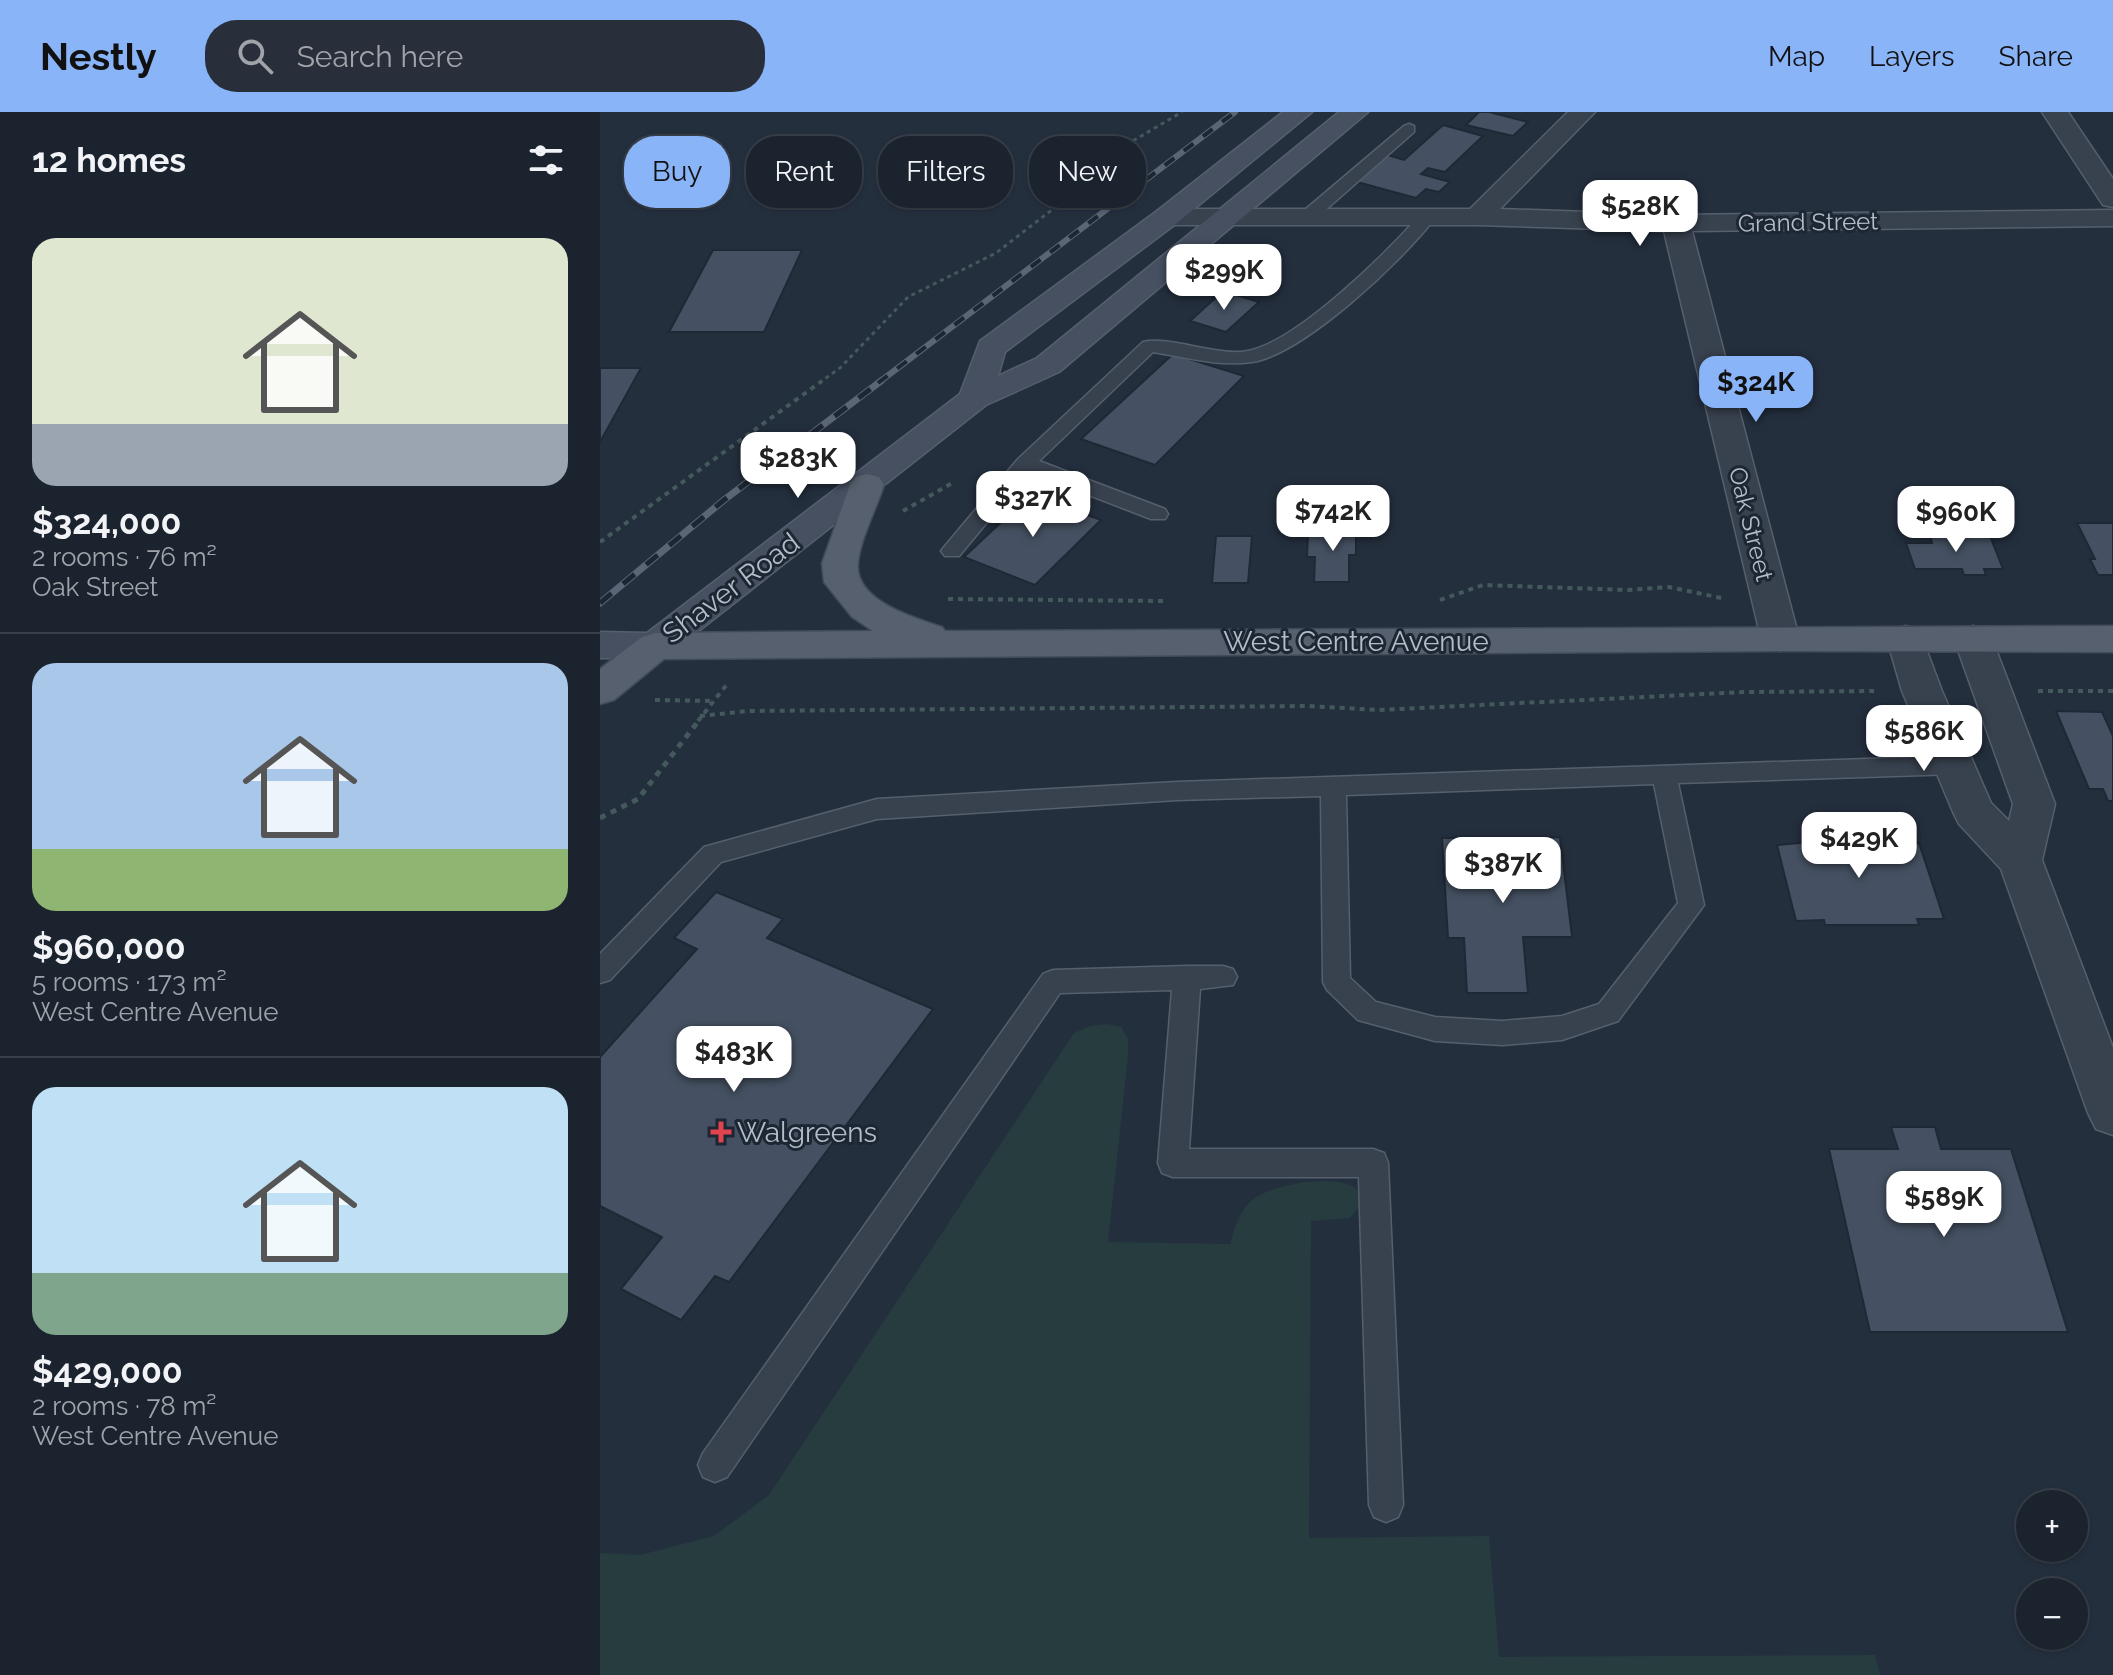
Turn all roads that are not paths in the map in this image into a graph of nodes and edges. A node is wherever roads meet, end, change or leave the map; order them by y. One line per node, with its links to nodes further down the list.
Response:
1 (1299, 112): 7 (main road)
2 (1355, 112): 9 (main road, Shaver Road)
3 (1582, 112): 8 (street)
4 (2055, 112): 6 (street)
5 (1409, 129): 10 (lane)
6 (2113, 199)
7 (1167, 217): 9 (street, Grand Street); 14 (main road)
8 (1477, 217): 11 (street, Grand Street); 13 (street, Grand Street)
9 (1223, 218): 10 (street, Grand Street); 14 (main road, Shaver Road)
10 (1306, 218): 11 (street, Grand Street)
11 (1427, 218): 15 (lane)
12 (2113, 218): 13 (street, Grand Street)
13 (1676, 223): 19 (street, Oak Street)
14 (975, 398): 16 (main road, Shaver Road)
15 (1025, 463): 17 (lane); 18 (lane)
16 (867, 485): 23 (main road); 25 (main road, Shaver Road)
17 (1158, 514)
18 (952, 551)
19 (1780, 638): 20 (main road, West Centre Avenue); 23 (main road, West Centre Avenue)
20 (1906, 639): 21 (main road, West Centre Avenue); 27 (street)
21 (1973, 639): 22 (main road, West Centre Avenue); 30 (street)
22 (2113, 639)
23 (954, 643): 25 (main road, West Centre Avenue)
24 (600, 645): 25 (main road, West Centre Avenue)
25 (655, 646): 26 (main road, Shaver Road)
26 (600, 690)
27 (1956, 765): 28 (lane); 30 (street)
28 (1664, 774): 29 (lane); 29 (lane)
29 (1333, 785): 31 (lane)
30 (2020, 860): 34 (street)
31 (600, 972)
32 (1187, 977): 33 (lane); 35 (lane); 36 (lane)
33 (1223, 977)
34 (2113, 1113)
35 (715, 1465)
36 (1386, 1505)

